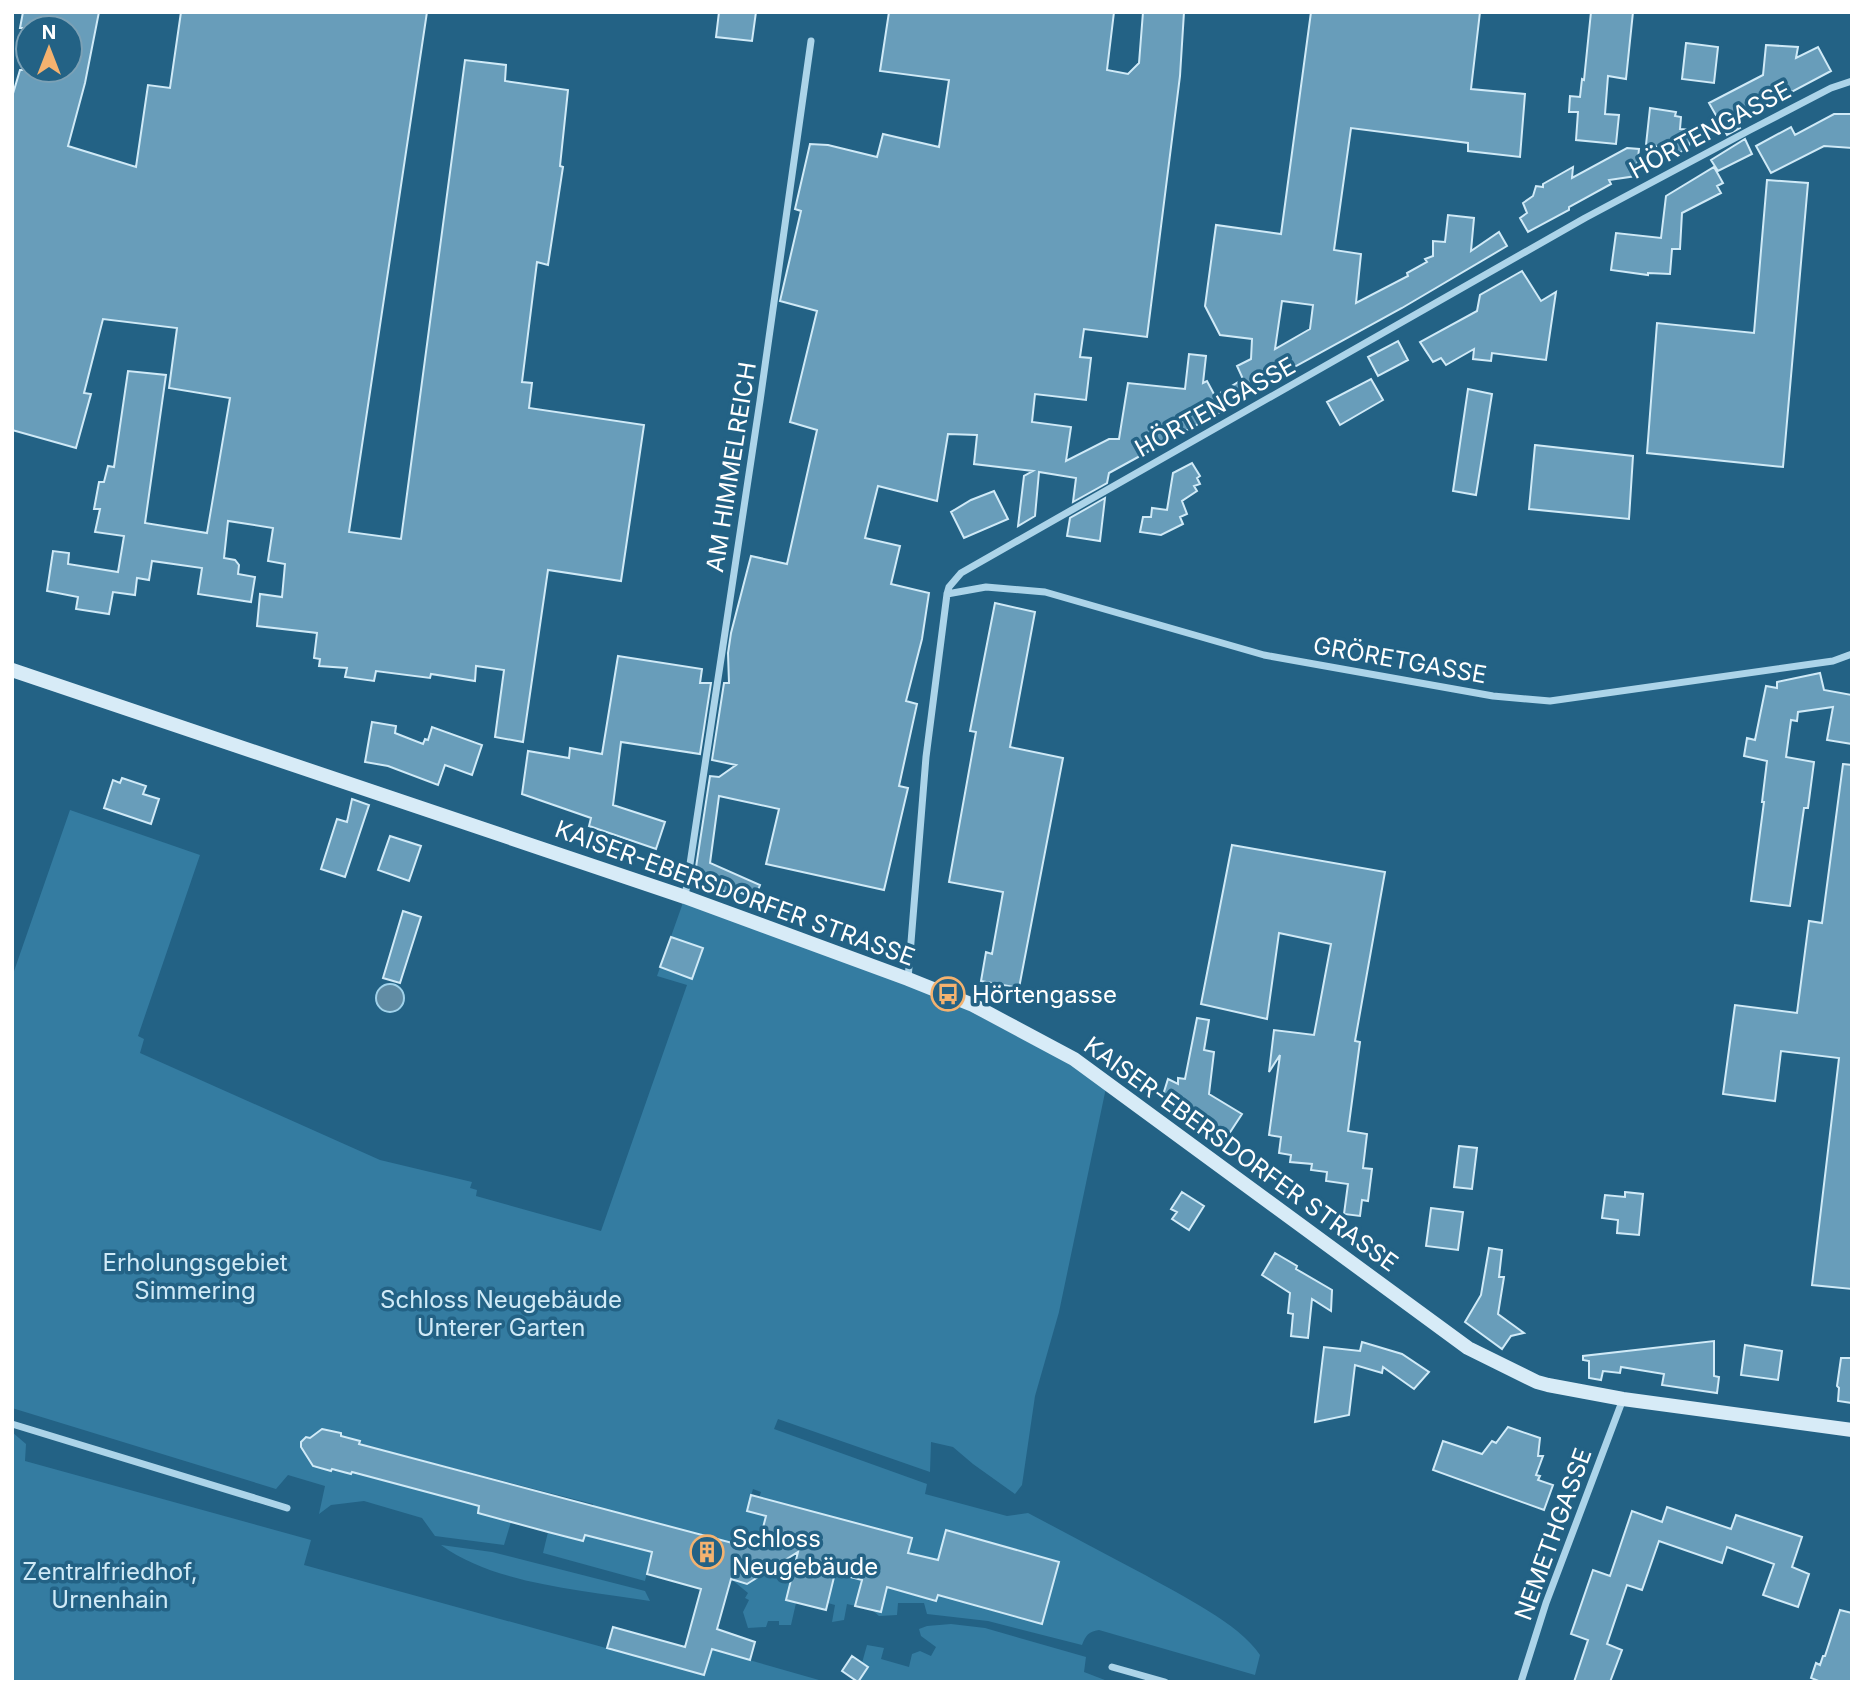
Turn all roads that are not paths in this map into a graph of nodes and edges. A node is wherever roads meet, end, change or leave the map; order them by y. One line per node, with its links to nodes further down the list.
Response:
1 (811, 41): 6 (street, AM HIMMELREICH)
2 (1852, 81): 3 (street, HÖRTENGASSE)
3 (947, 594): 4 (street, GRÖRETGASSE); 7 (street)
4 (1852, 654)
5 (12, 670): 6 (main road, KAISER-EBERSDORFER STRASSE)
6 (685, 897): 7 (main road, KAISER-EBERSDORFER STRASSE)
7 (908, 979): 8 (main road, KAISER-EBERSDORFER STRASSE)
8 (1623, 1399): 10 (main road, KAISER-EBERSDORFER STRASSE); 14 (street, NEMETHGASSE)
9 (12, 1424): 11 (street)
10 (1852, 1430)
11 (286, 1508)
12 (1112, 1667): 13 (street)
13 (1165, 1682)
14 (1521, 1682)

